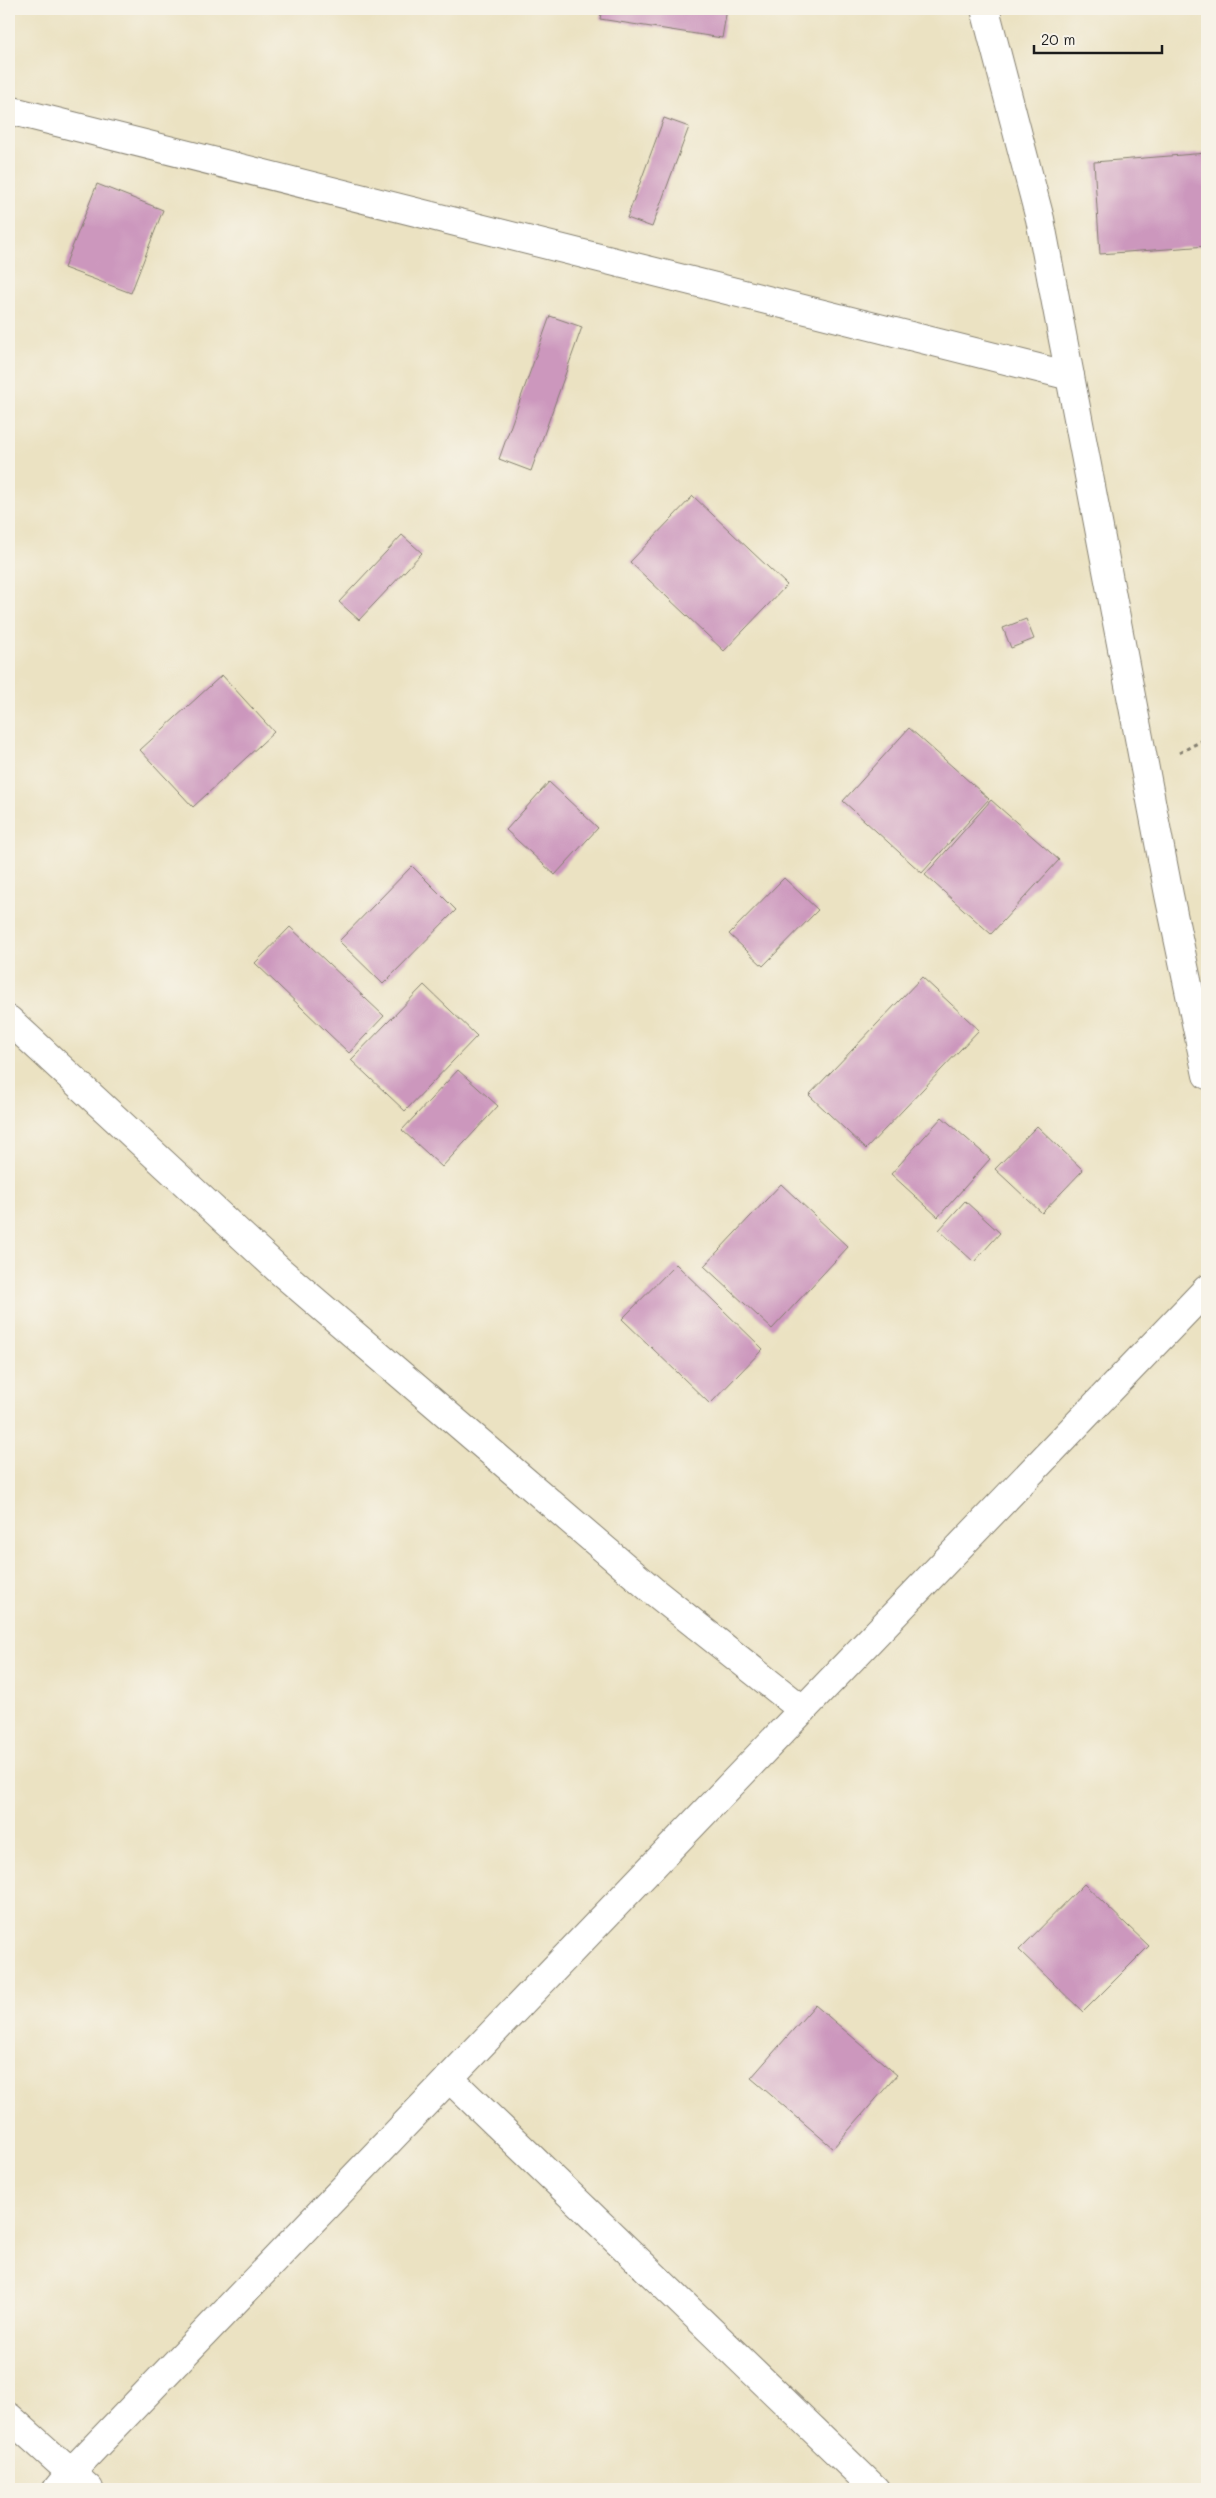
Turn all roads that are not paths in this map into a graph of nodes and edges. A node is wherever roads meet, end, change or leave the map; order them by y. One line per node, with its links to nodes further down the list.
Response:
1 (984, 9): 3 (street)
2 (9, 110): 3 (street)
3 (1070, 376): 5 (street)
4 (9, 1020): 7 (street)
5 (1207, 1075)
6 (1207, 1289): 7 (street)
7 (803, 1710): 8 (street)
8 (449, 2078): 10 (street); 11 (street)
9 (9, 2417): 10 (street)
10 (72, 2484)
11 (875, 2489)

